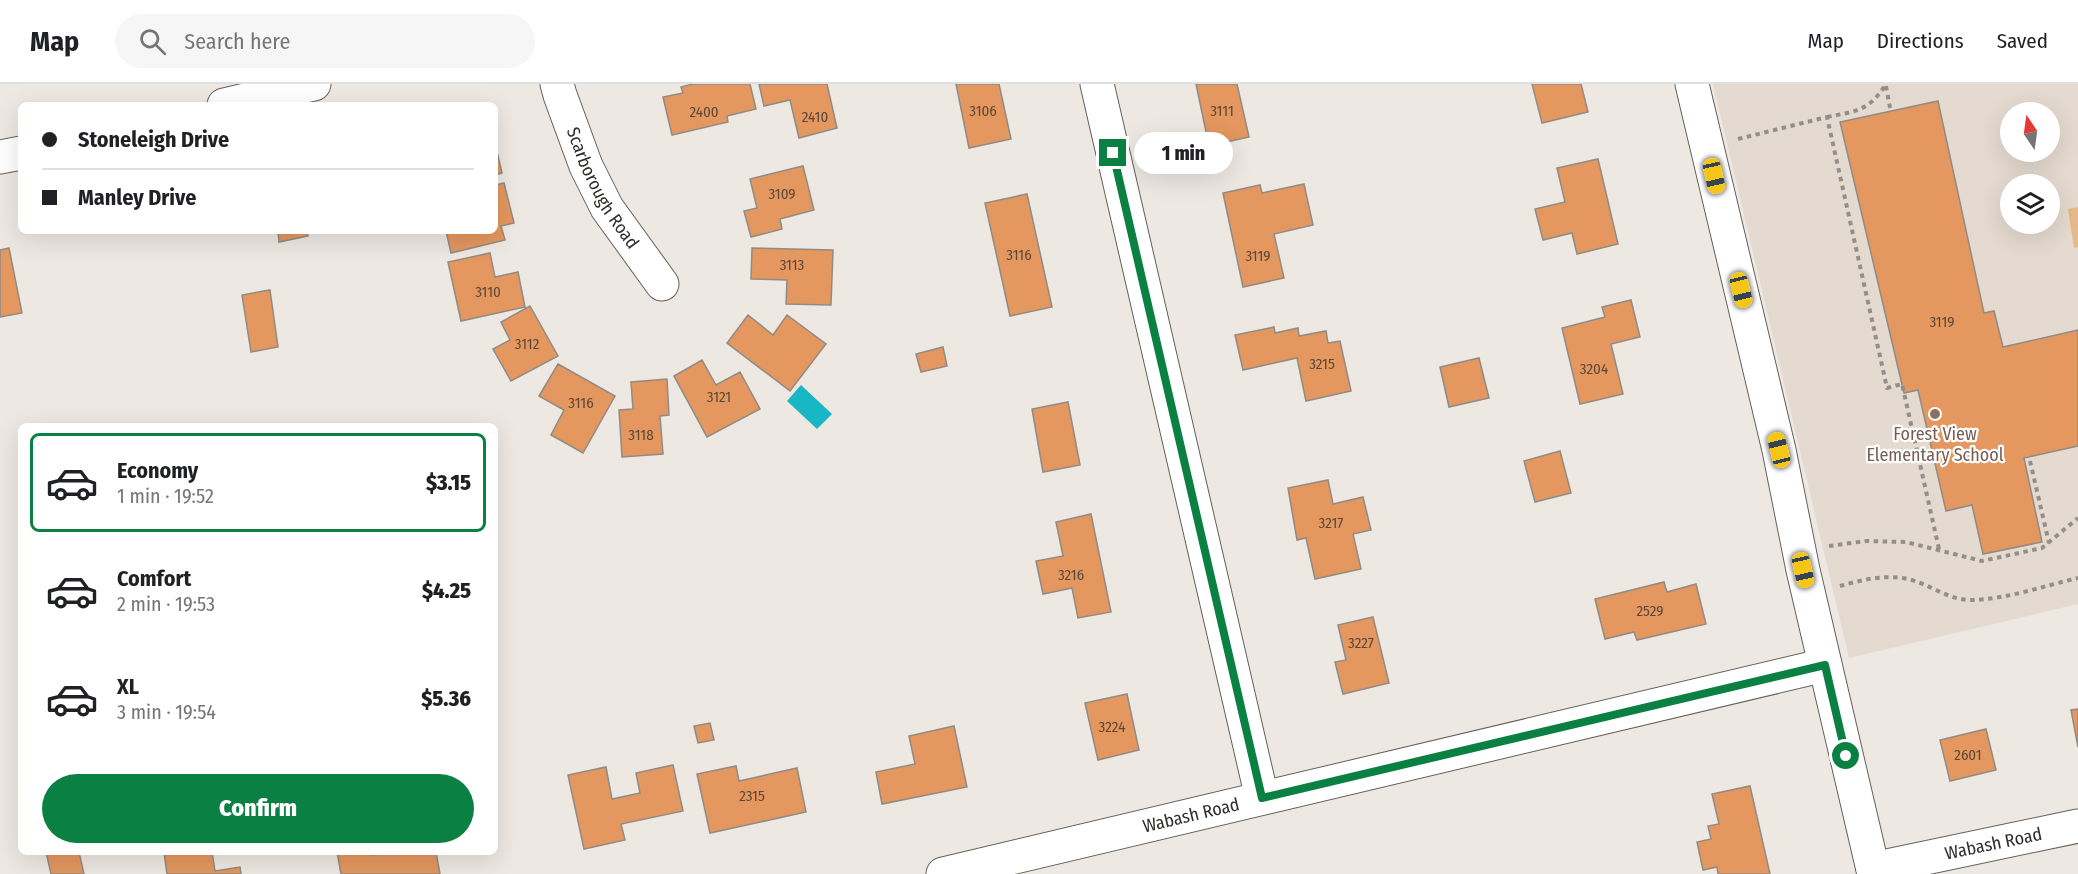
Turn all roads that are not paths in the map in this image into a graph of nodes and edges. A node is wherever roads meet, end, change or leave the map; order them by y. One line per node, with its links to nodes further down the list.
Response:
1 (314, 84): 5 (street)
2 (557, 84): 8 (street, Scarborough Road)
3 (1097, 84): 10 (street)
4 (1692, 84): 9 (street)
5 (237, 102)
6 (18, 154): 7 (street)
7 (0, 158)
8 (662, 284)
9 (1825, 665): 10 (street, Wabash Road); 12 (street)
10 (1262, 798): 13 (street, Wabash Road)
11 (2078, 826): 12 (street, Wabash Road)
12 (1873, 872)
13 (943, 874)

